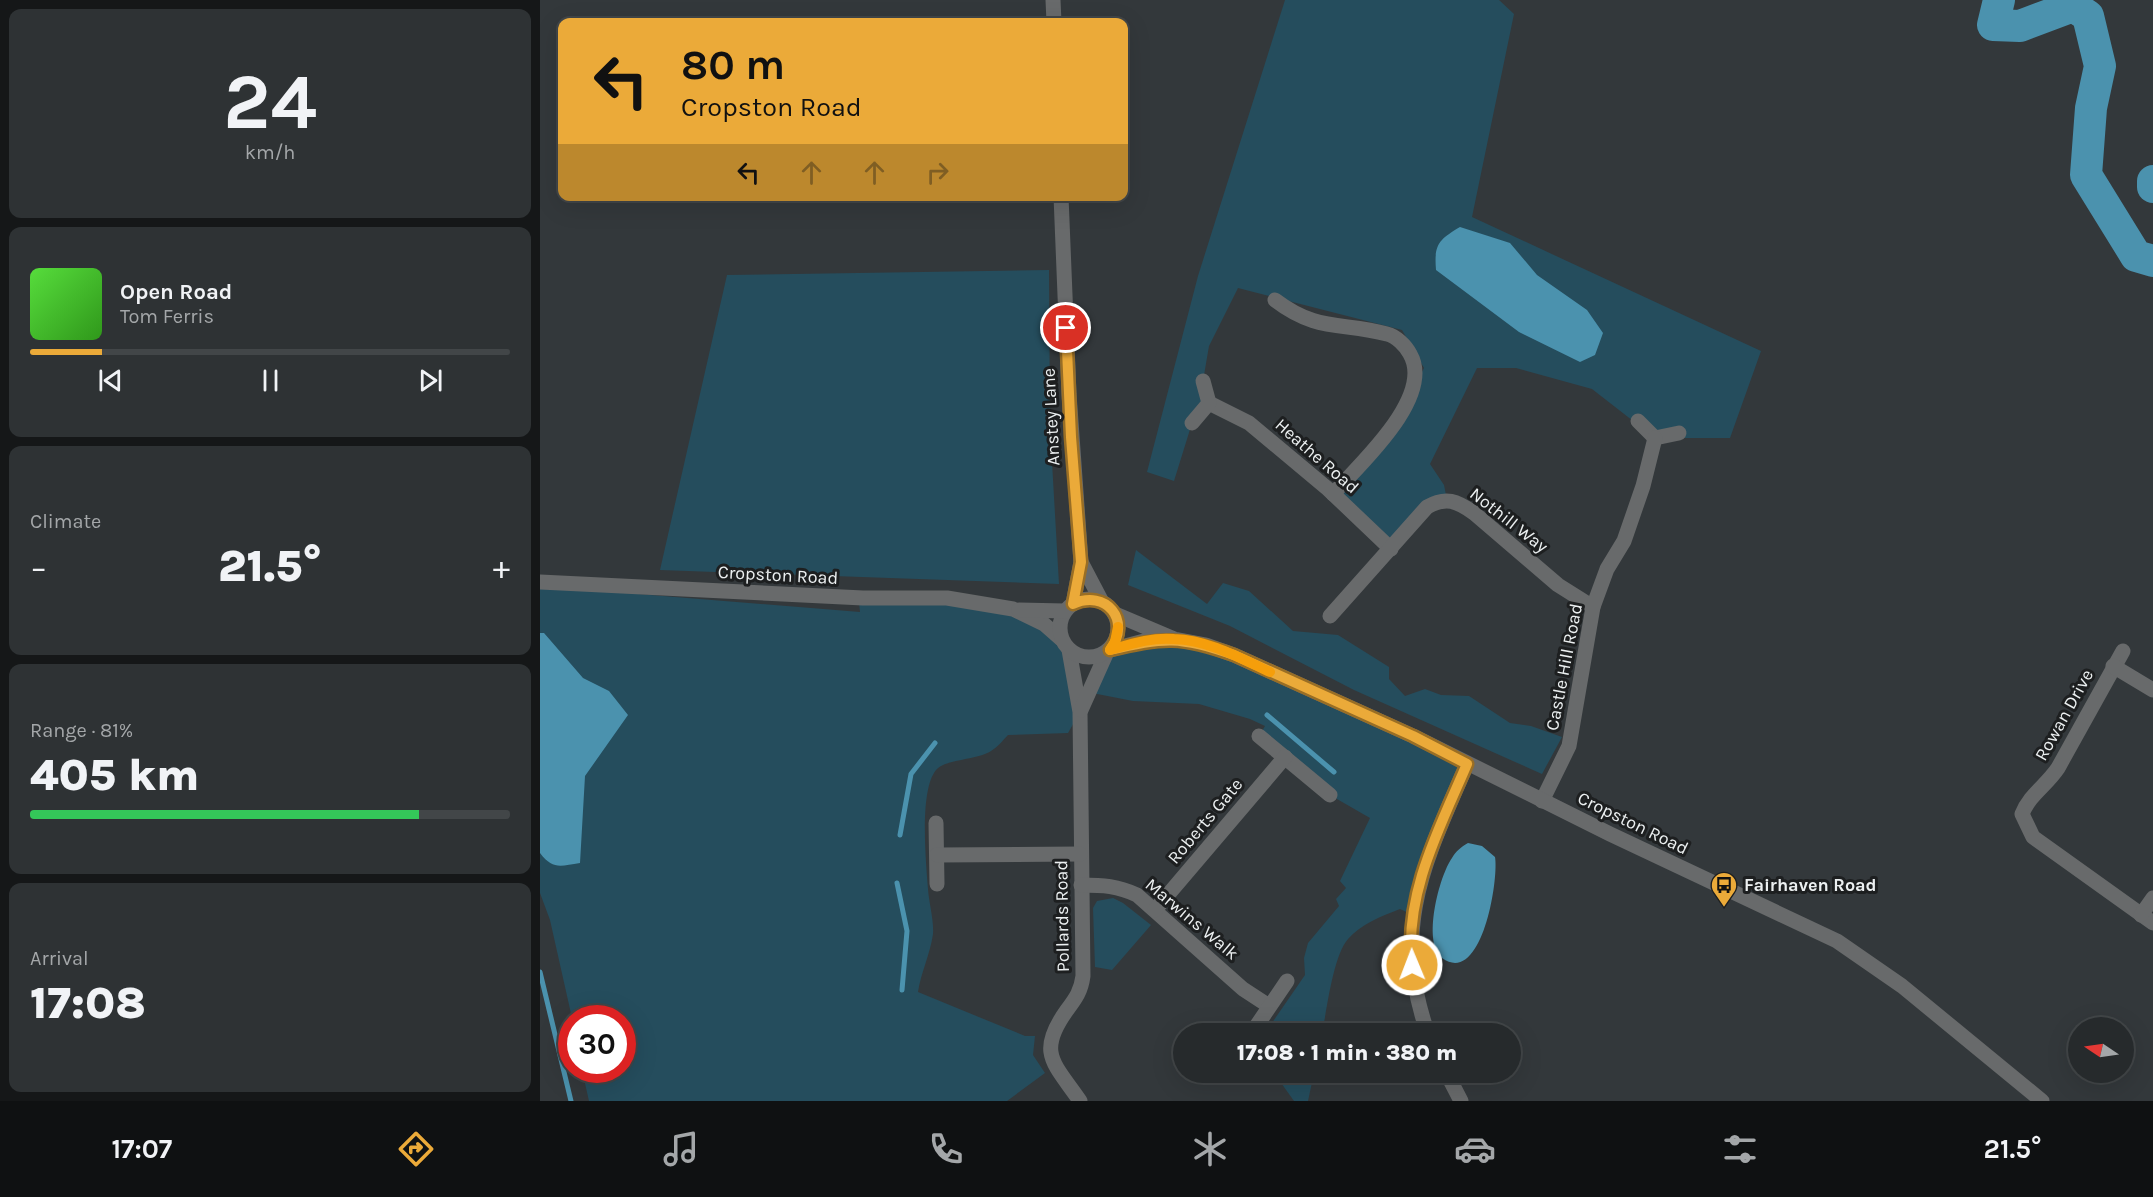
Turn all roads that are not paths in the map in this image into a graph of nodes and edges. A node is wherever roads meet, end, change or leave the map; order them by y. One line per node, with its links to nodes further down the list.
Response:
1 (1053, 0): 2 (street)
2 (1054, 18)
3 (1061, 201): 13 (street, Anstey Lane)
4 (1275, 300): 11 (street)
5 (1203, 381): 6 (street)
6 (1209, 403): 8 (street); 11 (street, Heathe Road)
7 (1638, 421): 10 (street)
8 (1192, 423)
9 (1679, 433): 10 (street)
10 (1655, 438): 17 (street, Castle Hill Road)
11 (1333, 494): 12 (street, Heathe Road)
12 (1391, 549): 17 (street, Nothill Way); 20 (street, Nothill Way)
13 (1081, 562): 15 (street, Anstey Lane); 16 (street, Anstey Lane)
14 (540, 582): 18 (street, Cropston Road)
15 (1102, 602): 16 (street, Cropston Road); 19 (street, Cropston Road)
16 (1069, 607): 18 (street, Cropston Road); 22 (street)
17 (1593, 607): 32 (street, Castle Hill Road)
18 (1013, 609): 22 (street, Cropston Road)
19 (1115, 614): 21 (street, Cropston Road); 23 (street)
20 (1330, 616)
21 (1174, 639): 23 (street, Cropston Road); 30 (street, Cropston Road)
22 (1065, 644): 23 (street, Cropston Road); 27 (street, Pollards Road)
23 (1108, 651): 27 (street, Pollards Road)
24 (2122, 651): 25 (street, Rowan Drive)
25 (2113, 666): 26 (street, Rowan Drive); 40 (street, Rowan Drive)
26 (2153, 690)
27 (1080, 712): 34 (street, Pollards Road)
28 (1259, 736): 29 (street)
29 (1285, 757): 31 (street); 39 (street, Roberts Gate)
30 (1467, 764): 32 (street, Cropston Road); 44 (street)
31 (1330, 795)
32 (1542, 801): 48 (street, Cropston Road)
33 (936, 823): 35 (street)
34 (1080, 854): 35 (street); 37 (street, Pollards Road)
35 (937, 855): 36 (street)
36 (937, 884)
37 (1081, 885): 39 (street, Marwins Walk); 46 (street, Pollards Road)
38 (2153, 898): 40 (street)
39 (1155, 910): 42 (street, Marwins Walk)
40 (2147, 919)
41 (1287, 981): 42 (street)
42 (1269, 1006): 43 (street)
43 (1258, 1023)
44 (1424, 1023)
45 (1452, 1083): 47 (street)
46 (1080, 1101)
47 (1461, 1101)
48 (2042, 1101)

